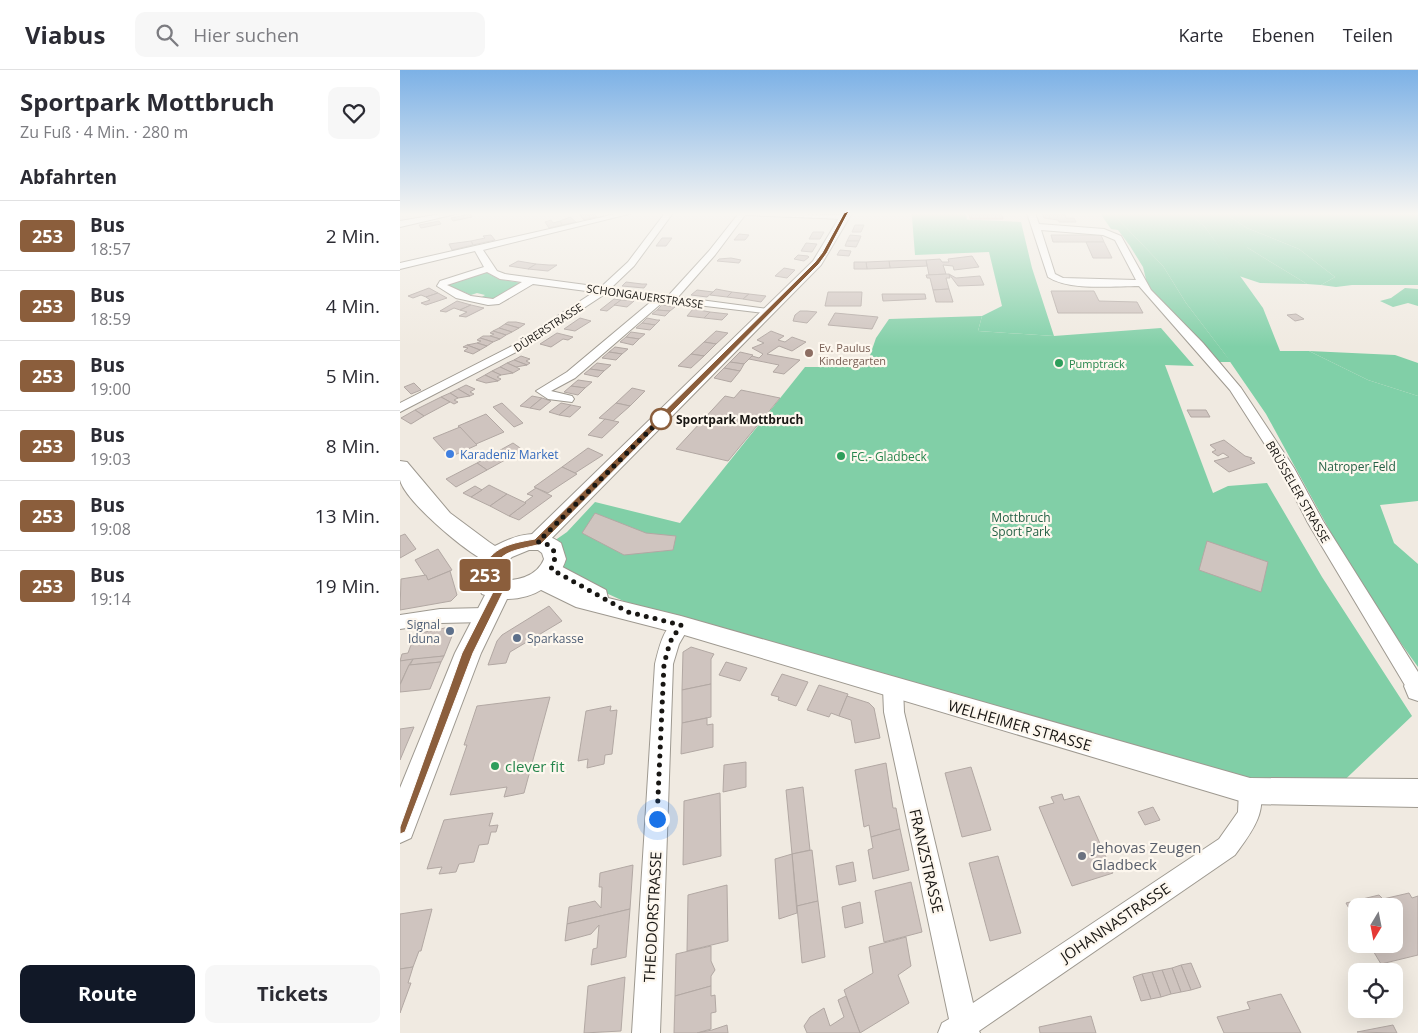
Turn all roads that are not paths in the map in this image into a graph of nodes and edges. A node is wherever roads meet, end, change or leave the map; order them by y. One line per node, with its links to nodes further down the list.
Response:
1 (435, 258): 8 (street)
2 (484, 258): 9 (street)
3 (635, 258): 12 (street, DÜRERSTRASSE)
4 (707, 258): 13 (street)
5 (819, 258): 14 (street)
6 (1046, 258): 11 (street)
7 (1129, 258): 11 (street, BRÜSSELER STRASSE)
8 (400, 266)
9 (490, 268): 10 (street, SCHONGAUERSTRASSE); 10 (street)
10 (531, 281): 12 (street, SCHONGAUERSTRASSE)
11 (1142, 283): 25 (street, BRÜSSELER STRASSE)
12 (604, 290): 13 (street, SCHONGAUERSTRASSE); 16 (street, DÜRERSTRASSE)
13 (667, 298): 14 (street, SCHONGAUERSTRASSE); 15 (street)
14 (768, 312): 18 (street)
15 (568, 399)
16 (400, 408)
17 (400, 467): 19 (main road)
18 (538, 542): 19 (main road); 20 (main road)
19 (496, 556): 21 (main road)
20 (546, 574): 21 (main road); 24 (street, WELHEIMER STRASSE)
21 (499, 590): 22 (main road)
22 (485, 615): 23 (street); 30 (main road)
23 (400, 622)
24 (681, 625): 26 (street, WELHEIMER STRASSE); 32 (street, THEODORSTRASSE)
25 (1417, 687)
26 (893, 688): 27 (street, WELHEIMER STRASSE); 31 (street, FRANZSTRASSE)
27 (1250, 791): 28 (street, WELHEIMER STRASSE); 29 (street, JOHANNASTRASSE)
28 (1418, 793)
29 (1249, 816): 31 (street, JOHANNASTRASSE)
30 (400, 827)
31 (961, 1030)
32 (646, 1033)

